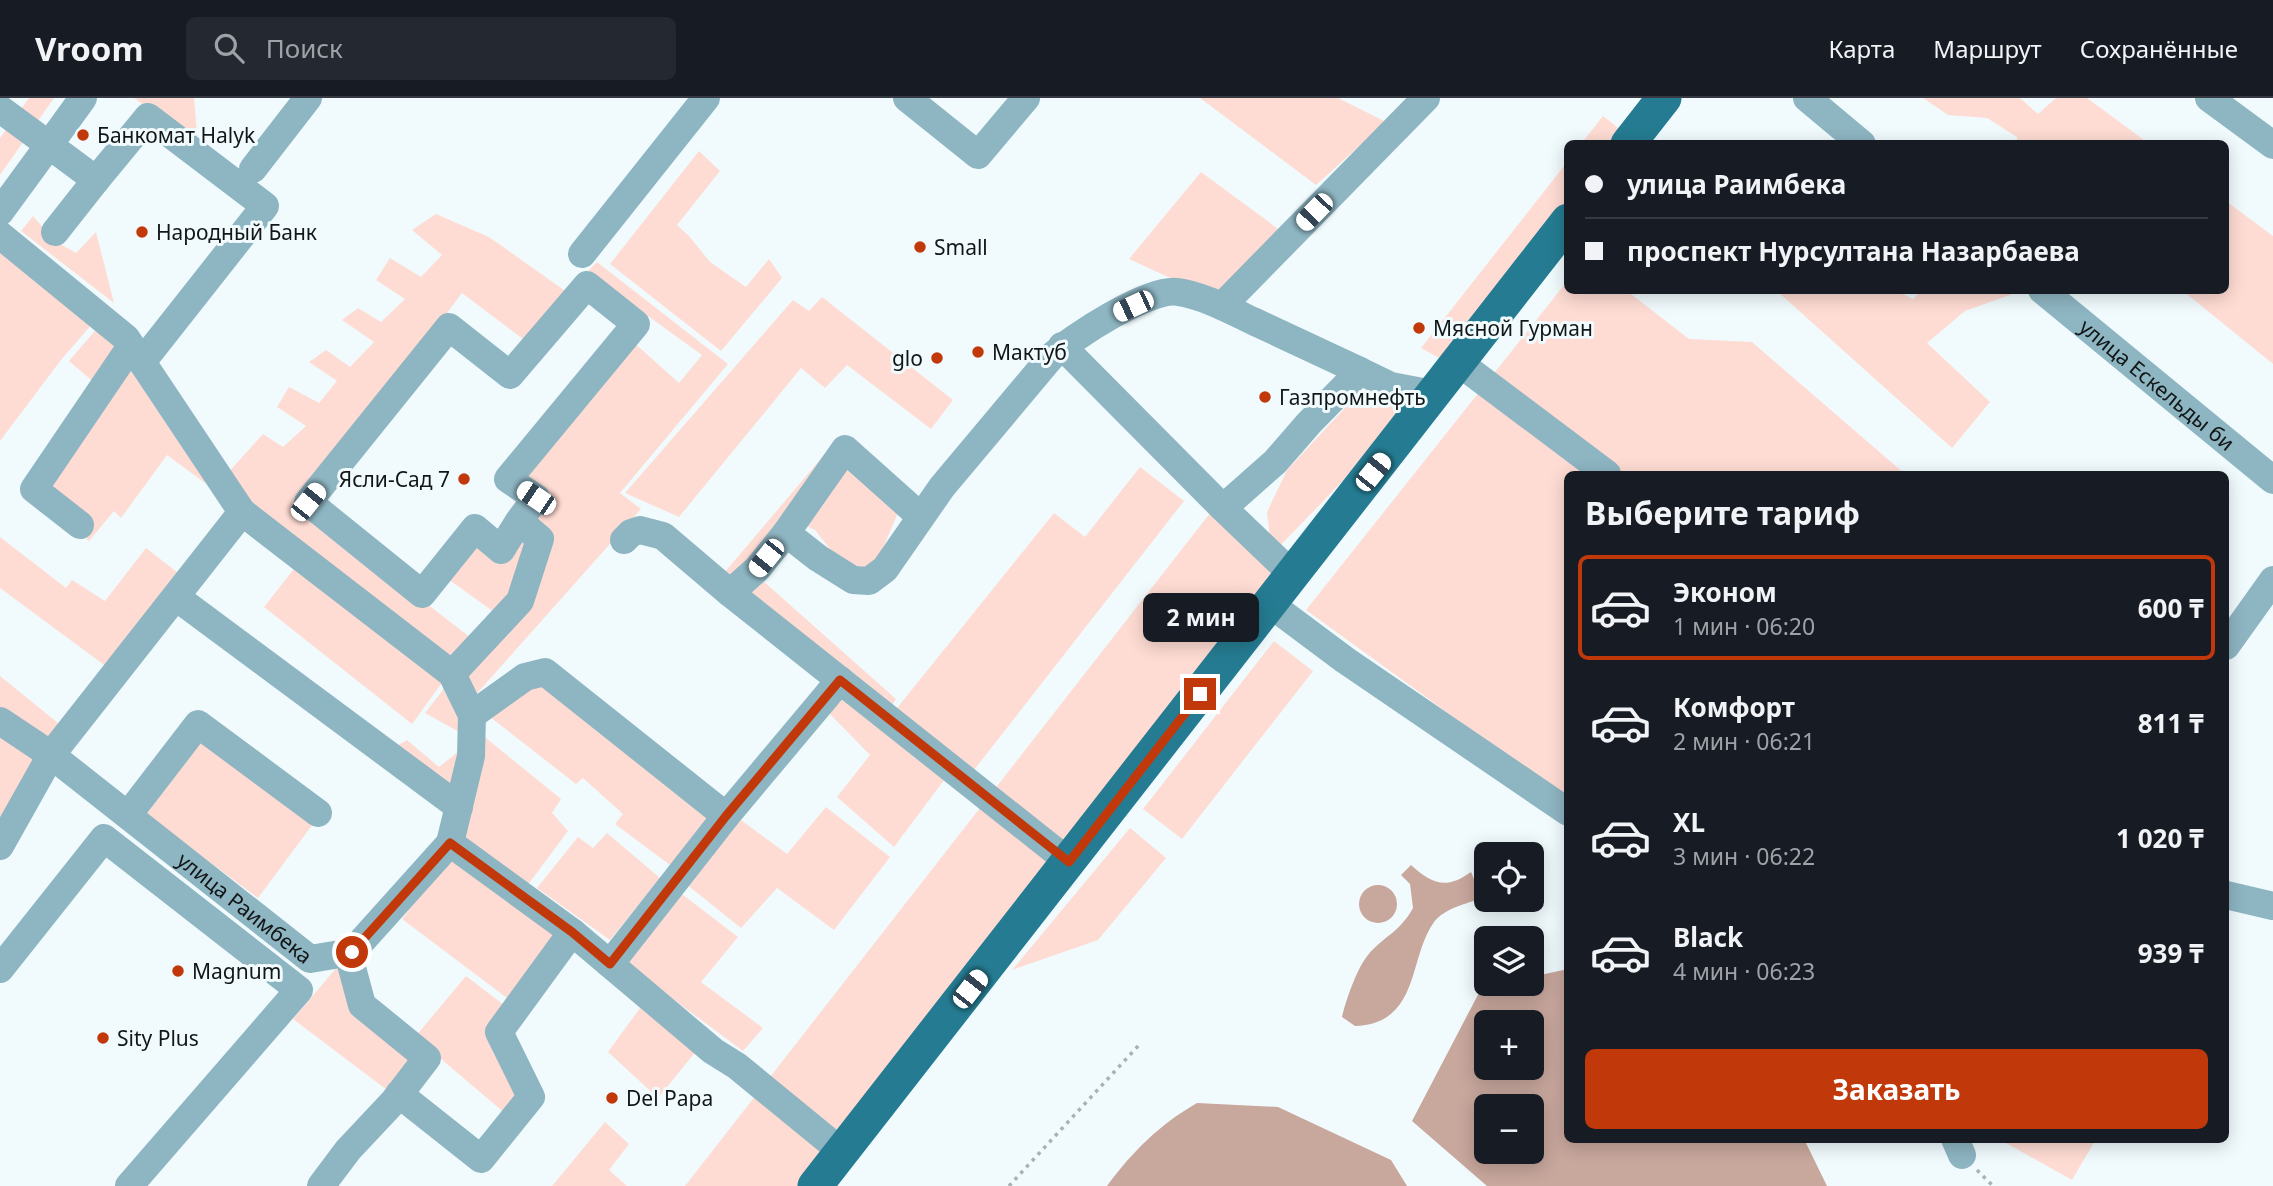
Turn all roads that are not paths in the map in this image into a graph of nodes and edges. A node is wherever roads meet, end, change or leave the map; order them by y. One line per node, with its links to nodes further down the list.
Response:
1 (83, 98): 13 (street)
2 (308, 98): 15 (street)
3 (706, 98): 21 (street)
4 (908, 98): 5 (street)
5 (1026, 98)
6 (1426, 98): 23 (street)
7 (1664, 98): 11 (main road)
8 (1807, 98): 12 (street)
9 (2209, 98): 14 (street)
10 (0, 109): 13 (street)
11 (1631, 140)
12 (1857, 140)
13 (49, 145): 16 (street); 17 (street)
14 (2273, 145)
15 (253, 169)
16 (96, 180): 19 (street); 25 (street)
17 (0, 212)
18 (1564, 226): 26 (main road)
19 (55, 232)
20 (0, 235): 25 (street)
21 (582, 254)
22 (2047, 294): 30 (street, улица Ескельды би)
23 (1222, 306): 24 (street); 27 (street)
24 (1062, 346): 31 (street); 33 (street)
25 (136, 354): 32 (street); 35 (street)
26 (1458, 362): 28 (main road); 29 (street)
27 (1360, 371): 28 (street); 31 (street)
28 (1433, 394): 38 (main road)
29 (1604, 471)
30 (2273, 480)
31 (1223, 508): 38 (street)
32 (242, 512): 41 (street); 44 (street)
33 (920, 516): 36 (street); 36 (street)
34 (519, 521): 34 (street); 44 (street)
35 (80, 525)
36 (786, 533): 40 (street)
37 (624, 540): 40 (street)
38 (1292, 574): 42 (main road)
39 (2273, 580): 43 (street)
40 (730, 593): 45 (street)
41 (176, 597): 48 (street); 49 (street)
42 (1270, 604): 50 (street); 56 (main road)
43 (2229, 642)
44 (452, 674): 46 (street)
45 (840, 680): 53 (street); 56 (street)
46 (472, 715): 49 (street); 53 (street)
47 (0, 721): 48 (street, улица Раимбека)
48 (51, 755): 52 (street, улица Раимбека); 54 (street)
49 (459, 807): 55 (street)
50 (1564, 809)
51 (318, 813): 52 (street)
52 (128, 815): 60 (street, улица Раимбека)
53 (726, 816): 62 (street)
54 (3, 833)
55 (450, 843): 59 (street); 60 (street, улица Раимбека)
56 (1069, 862): 64 (main road)
57 (2229, 896): 58 (street)
58 (2273, 906)
59 (572, 932): 62 (street); 63 (street)
60 (348, 953): 63 (street)
61 (3, 958): 65 (street)
62 (610, 964): 64 (street)
63 (399, 1094): 66 (street)
64 (842, 1152): 67 (main road)
65 (129, 1186)
66 (321, 1186)
67 (815, 1186)

